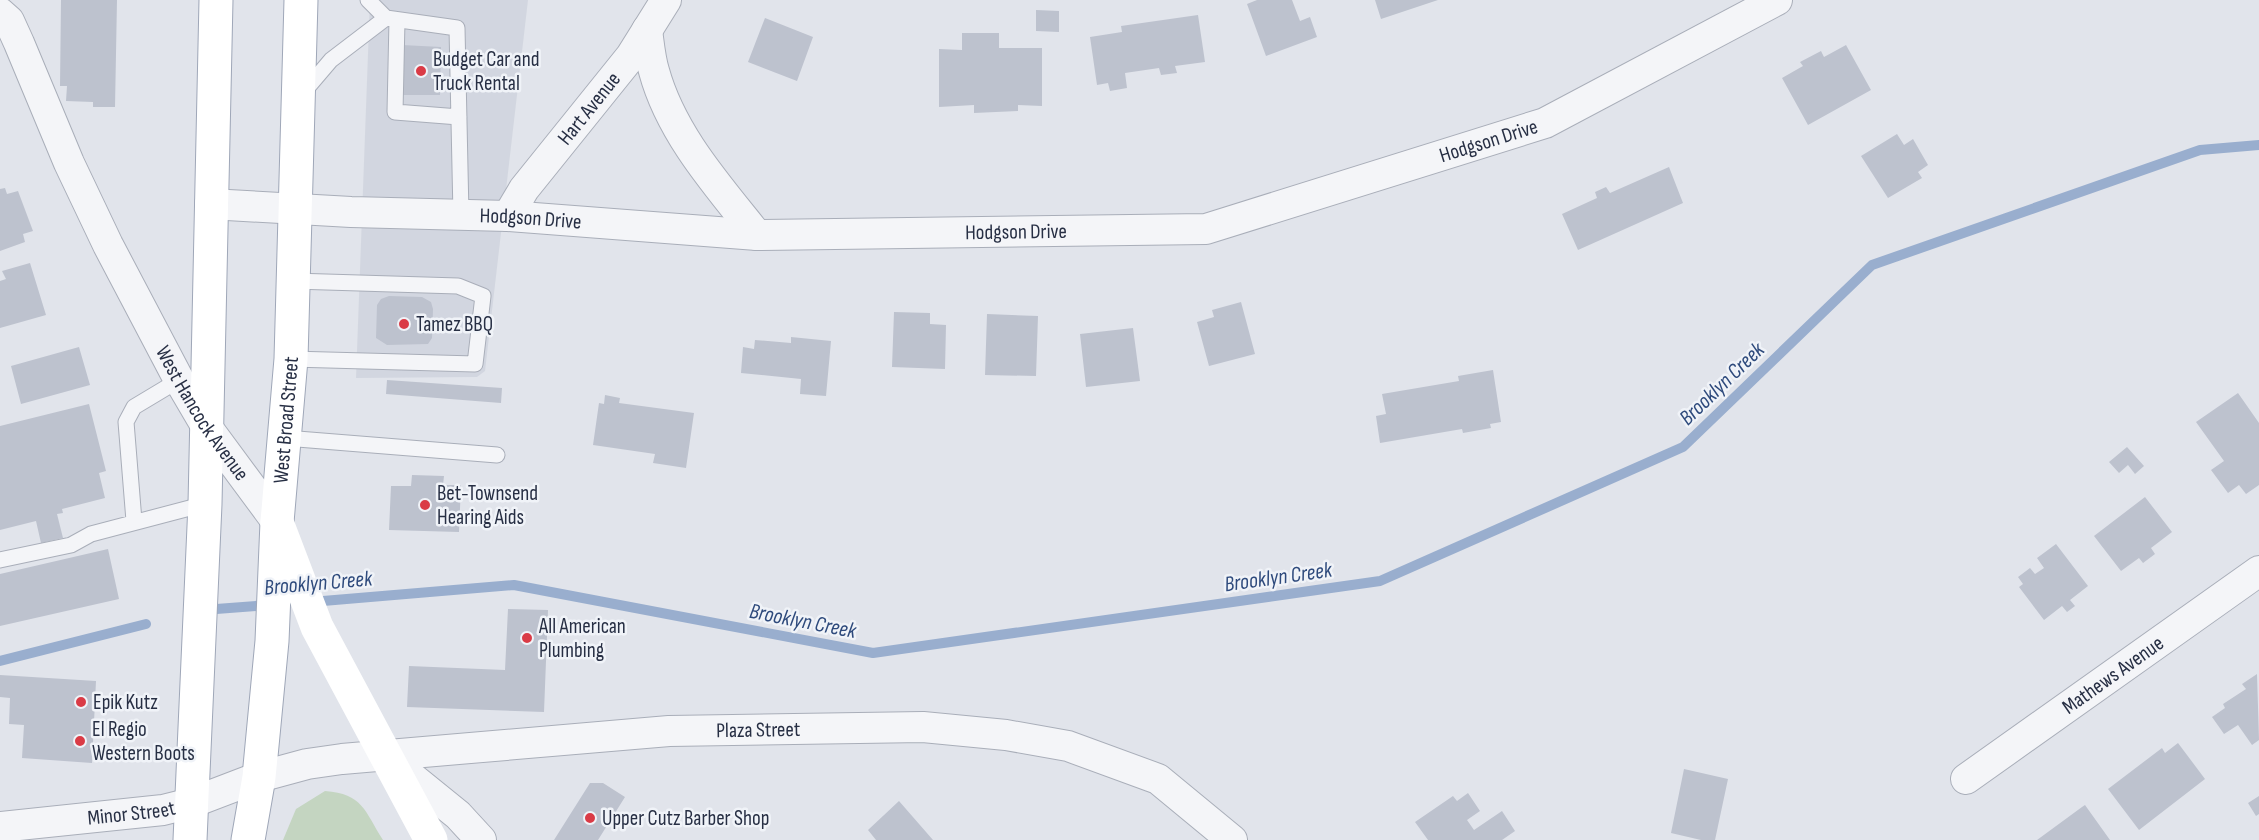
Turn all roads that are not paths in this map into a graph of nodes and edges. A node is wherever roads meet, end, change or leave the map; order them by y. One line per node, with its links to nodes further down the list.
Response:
1 (216, 0): 11 (main road)
2 (301, 0): 9 (main road, West Broad Street)
3 (368, 0): 7 (lane)
4 (666, 0): 8 (street, Hart Avenue)
5 (1778, 0): 15 (street, Hodgson Drive)
6 (0, 13): 18 (street, West Hancock Avenue)
7 (392, 19): 9 (lane); 10 (lane); 10 (lane)
8 (647, 30): 14 (street, Hart Avenue); 15 (street)
9 (299, 98): 12 (main road, West Broad Street)
10 (459, 117): 13 (lane)
11 (210, 204): 12 (street, Hodgson Drive); 19 (main road)
12 (294, 208): 13 (street, Hodgson Drive); 16 (main road, West Broad Street)
13 (461, 214): 14 (street, Hodgson Drive)
14 (508, 216): 15 (street, Hodgson Drive)
15 (757, 236)
16 (293, 281): 17 (main road, West Broad Street); 17 (lane)
17 (291, 359): 20 (main road, West Broad Street)
18 (179, 380): 19 (street, West Hancock Avenue); 23 (lane)
19 (206, 426): 22 (main road); 24 (street, West Hancock Avenue)
20 (285, 438): 21 (lane); 24 (main road, West Broad Street)
21 (497, 455)
22 (205, 504): 23 (lane); 30 (main road)
23 (134, 521): 25 (lane)
24 (277, 522): 27 (main road, West Hancock Avenue); 28 (main road, West Broad Street)
25 (0, 560)
26 (2259, 571): 29 (street, Mathews Avenue)
27 (387, 757): 28 (street, Plaza Street); 34 (main road, West Hancock Avenue); 35 (street); 36 (street, Plaza Street)
28 (259, 777): 30 (street, Minor Street); 33 (main road, West Broad Street)
29 (1966, 779)
30 (191, 803): 31 (street, Minor Street); 32 (main road)
31 (0, 827)
32 (190, 840)
33 (248, 840)
34 (431, 840)
35 (481, 840)
36 (1232, 840)

